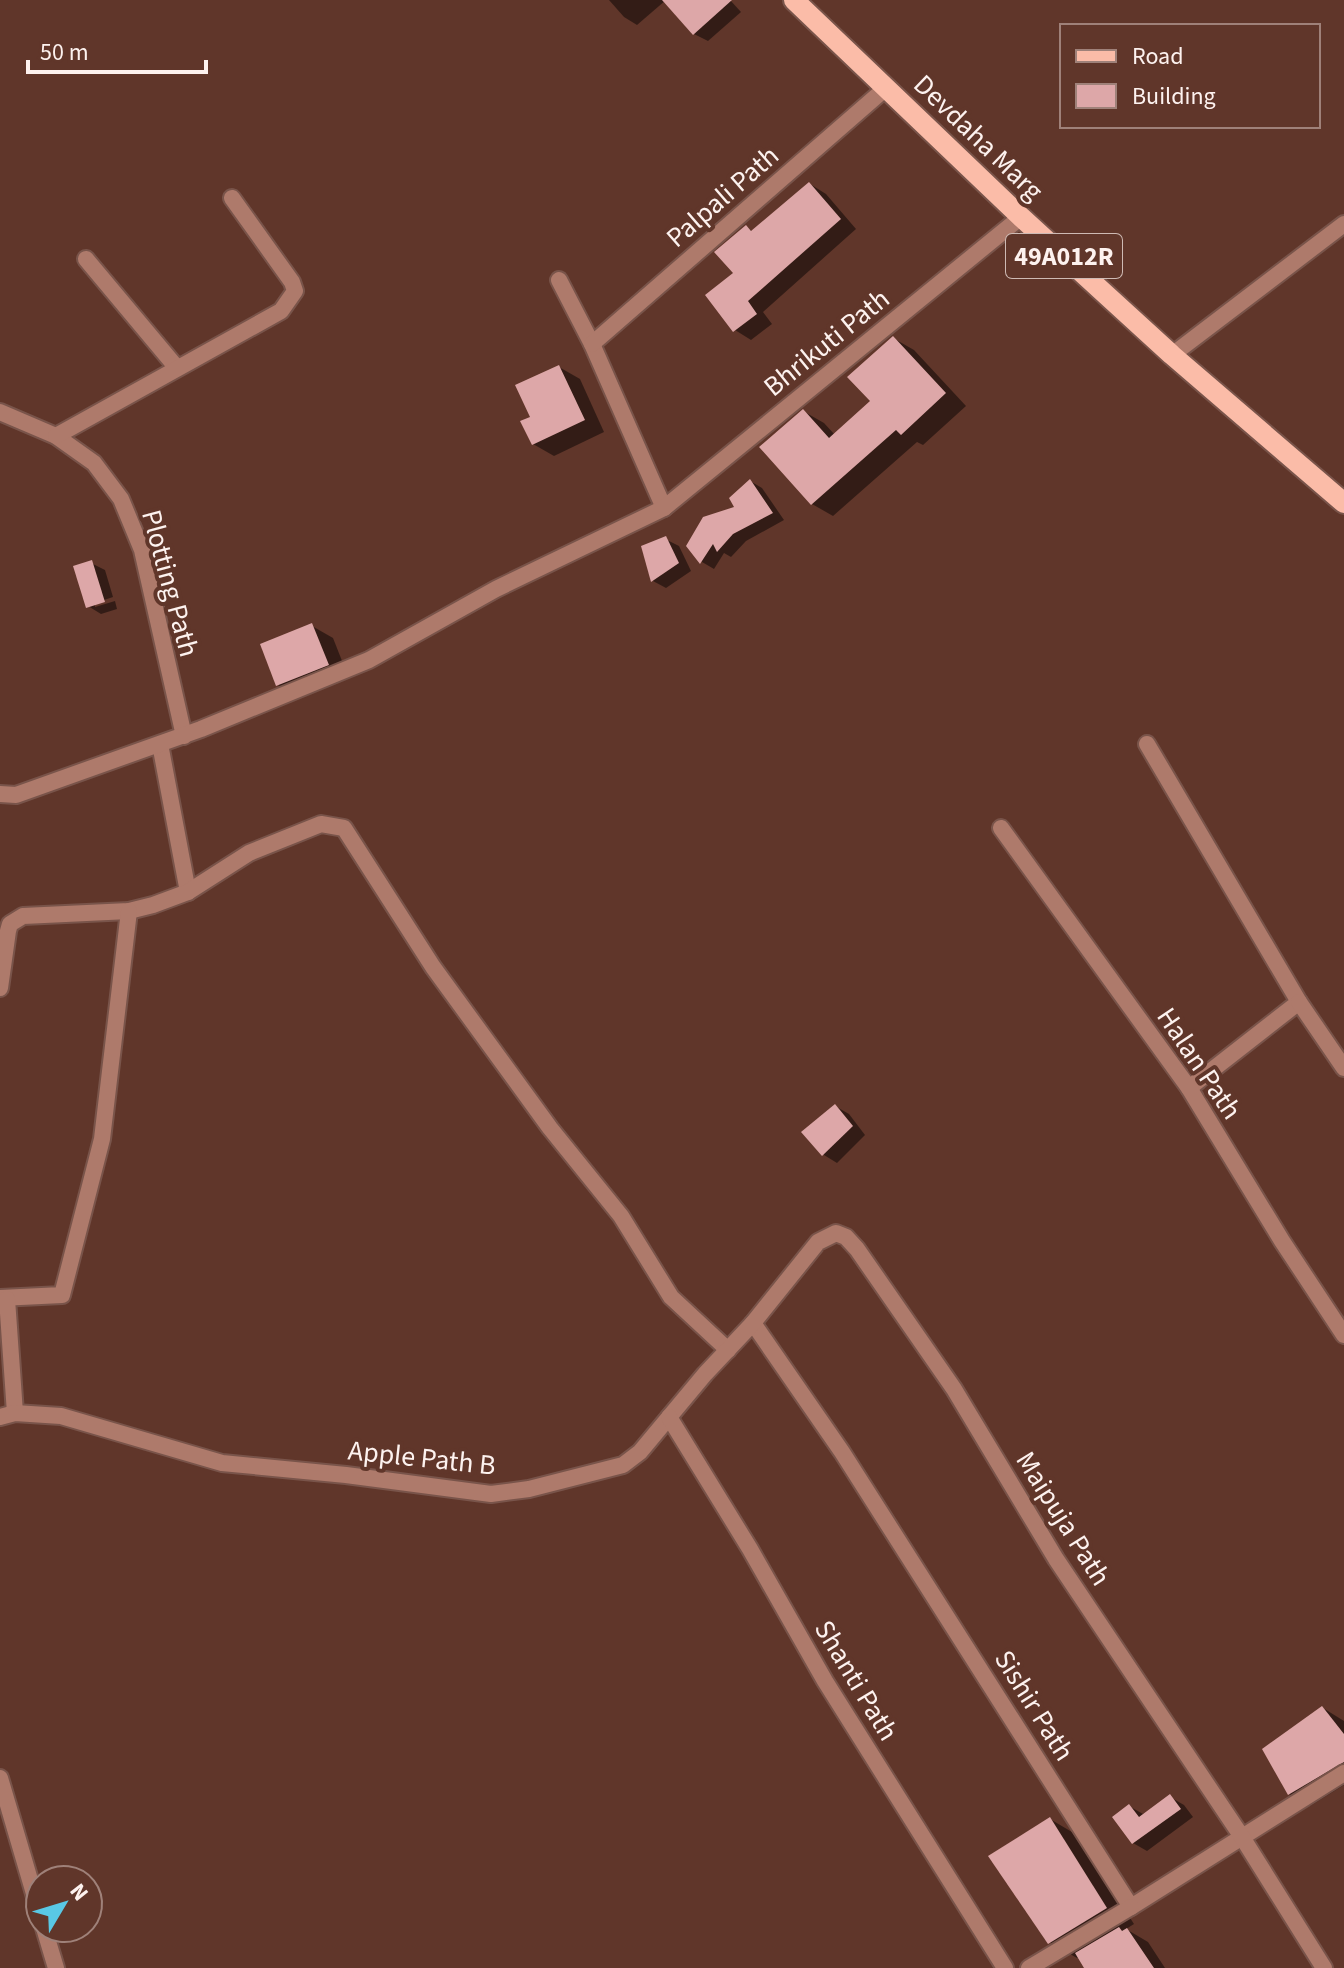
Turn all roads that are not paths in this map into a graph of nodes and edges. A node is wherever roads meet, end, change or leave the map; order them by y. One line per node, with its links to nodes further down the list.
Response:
1 (794, 0): 2 (main road, Devdaha Marg / 49A012R)
2 (887, 87): 4 (main road, Devdaha Marg / 49A012R); 8 (street, Palpali Path)
3 (232, 198): 10 (street)
4 (1021, 217): 9 (main road, Devdaha Marg / 49A012R); 14 (street, Bhrikuti Path)
5 (1344, 224): 9 (street)
6 (86, 259): 10 (street)
7 (559, 280): 8 (street)
8 (592, 344): 14 (street)
9 (1172, 355): 13 (main road, Devdaha Marg / 49A012R)
10 (177, 368): 12 (street)
11 (0, 412): 12 (street, Plotting Path)
12 (56, 436): 15 (street, Plotting Path)
13 (1344, 503)
14 (664, 508): 15 (street, Bhrikuti Path)
15 (184, 736): 16 (street, Bhrikuti Path)
16 (160, 744): 18 (street, Bhrikuti Path); 20 (street)
17 (1147, 744): 24 (street)
18 (0, 794)
19 (1001, 828): 26 (street, Halan Path)
20 (188, 892): 21 (street); 31 (street)
21 (129, 911): 22 (street); 28 (street)
22 (0, 970): 23 (street)
23 (0, 988)
24 (1299, 1002): 25 (street); 26 (street)
25 (1344, 1068)
26 (1189, 1088): 30 (street, Halan Path)
27 (836, 1233): 29 (street, Apple Path B); 36 (street, Maipuja Path)
28 (3, 1299): 32 (street)
29 (753, 1323): 31 (street, Apple Path B); 38 (street, Sishir Path)
30 (1344, 1335)
31 (728, 1350): 33 (street, Apple Path B)
32 (8, 1415): 33 (street, Apple Path B)
33 (669, 1417): 41 (street, Shanti Path)
34 (1344, 1773): 36 (street)
35 (0, 1778): 37 (street)
36 (1242, 1837): 38 (street); 43 (street, Maipuja Path)
37 (25, 1864)
38 (1131, 1907): 42 (street)
39 (49, 1944): 40 (street)
40 (56, 1968)
41 (1005, 1968)
42 (1029, 1968)
43 (1324, 1968)

